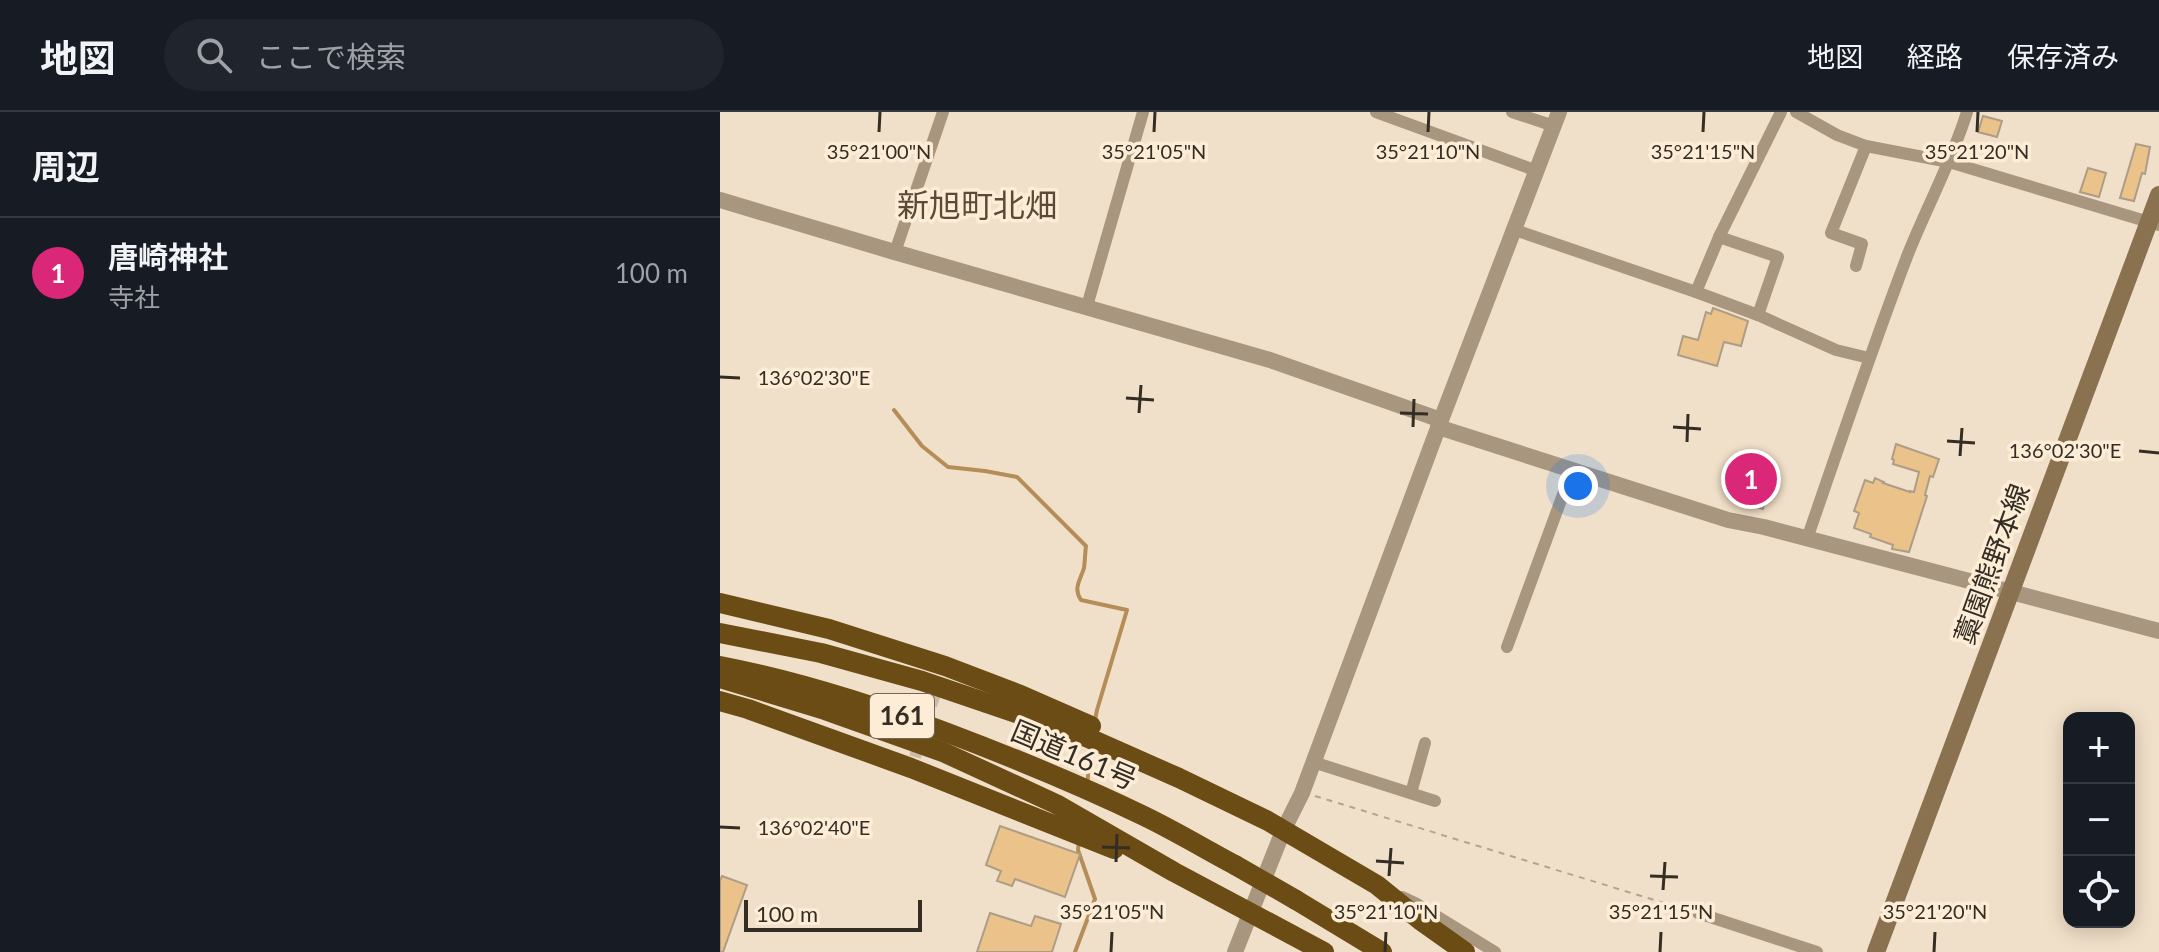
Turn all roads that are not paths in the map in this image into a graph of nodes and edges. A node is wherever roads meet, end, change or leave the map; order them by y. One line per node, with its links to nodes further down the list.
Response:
1 (943, 112): 17 (street)
2 (1143, 112): 20 (street)
3 (1376, 112): 11 (street)
4 (1512, 112): 8 (street)
5 (1781, 112): 16 (street)
6 (1796, 112): 9 (street)
7 (1967, 112): 10 (street)
8 (1557, 119): 11 (street)
9 (1866, 146): 10 (street); 18 (street)
10 (1949, 162): 14 (street); 22 (street)
11 (1537, 171): 15 (street)
12 (2159, 195): 14 (main road, 藁園熊野本線)
13 (720, 200): 17 (street)
14 (2154, 223): 26 (main road, 藁園熊野本線)
15 (1515, 230): 19 (street); 23 (street)
16 (1719, 237): 19 (street); 21 (street)
17 (895, 252): 20 (street)
18 (1856, 266)
19 (1696, 292): 21 (street)
20 (1087, 306): 23 (street)
21 (1758, 315): 22 (street)
22 (1869, 358): 25 (street)
23 (1440, 424): 24 (street); 36 (street)
24 (1572, 470): 25 (street); 30 (street)
25 (1807, 539): 26 (street)
26 (2012, 592): 28 (street); 50 (main road, 藁園熊野本線)
27 (720, 603): 34 (highway)
28 (2159, 631)
29 (720, 633): 34 (highway)
30 (1507, 647)
31 (720, 666): 46 (highway, 国道161号 / 161, bridge)
32 (720, 678): 39 (highway)
33 (720, 701): 39 (highway)
34 (1092, 733): 40 (highway)
35 (1425, 743): 37 (street)
36 (1313, 762): 37 (street); 40 (street)
37 (1411, 793): 38 (street)
38 (1435, 801)
39 (1081, 827): 42 (highway)
40 (1283, 831): 41 (highway); 42 (street)
41 (1377, 885): 47 (highway); 48 (street)
42 (1249, 912): 44 (street); 45 (highway)
43 (1698, 913): 49 (street)
44 (1235, 952)
45 (1324, 952)
46 (1382, 952)
47 (1465, 952)
48 (1495, 952)
49 (1817, 952)
50 (1876, 952)

